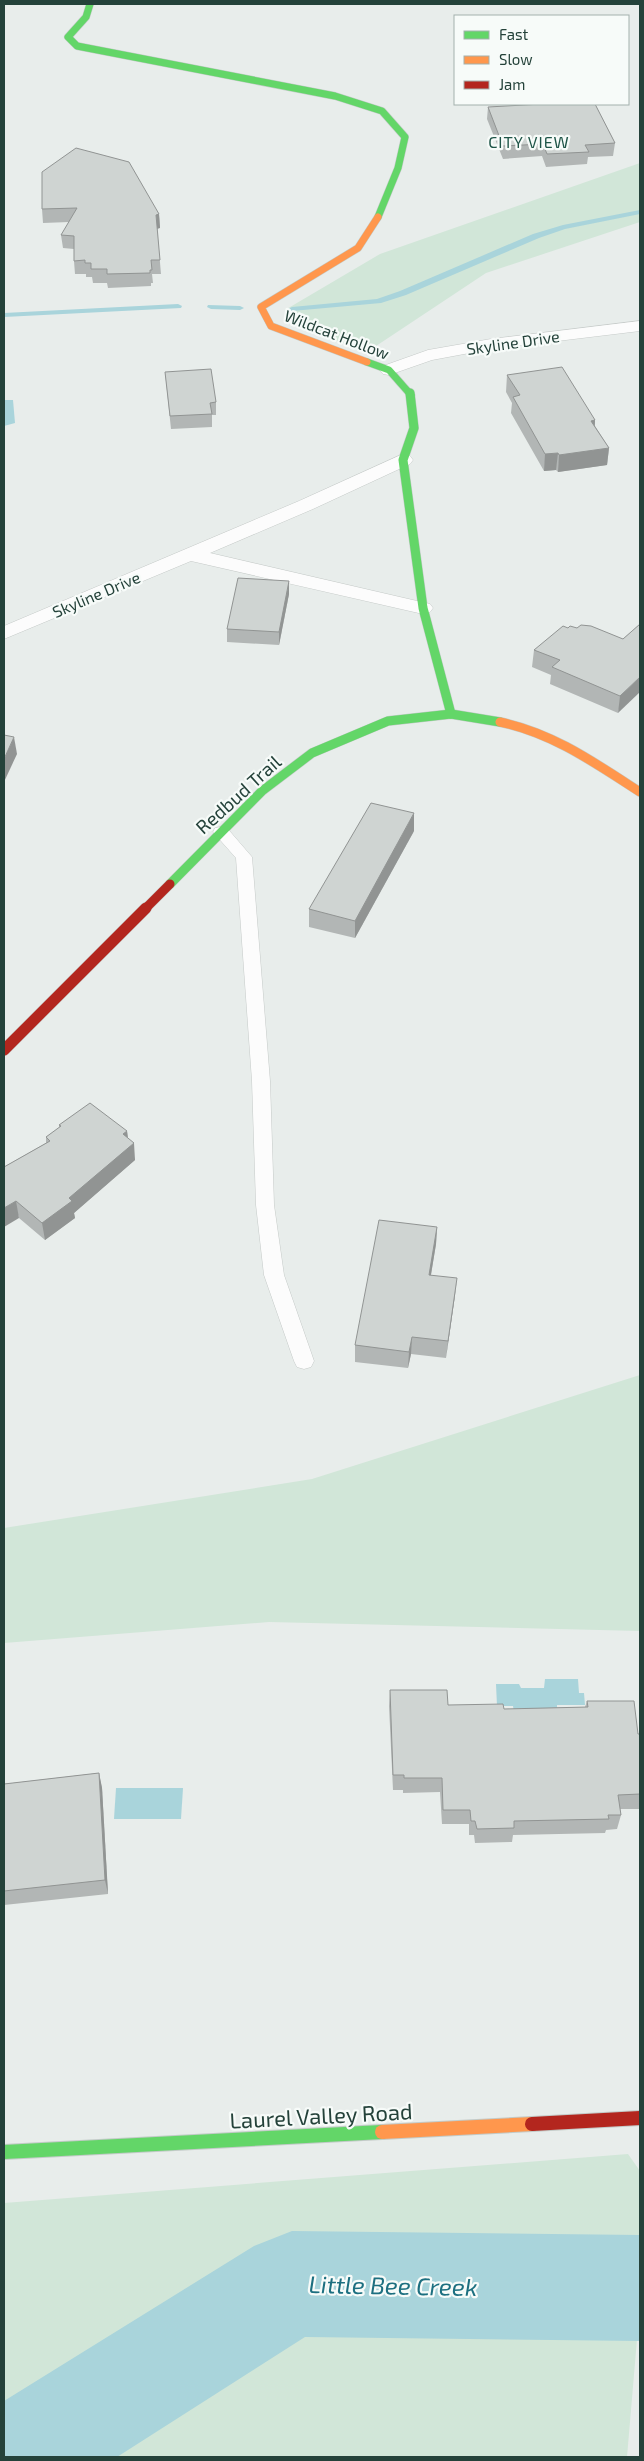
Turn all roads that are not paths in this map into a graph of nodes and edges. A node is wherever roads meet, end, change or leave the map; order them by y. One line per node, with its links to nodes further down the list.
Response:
1 (90, 4): 3 (street, Wildcat Hollow)
2 (640, 326): 3 (street, Skyline Drive)
3 (388, 370): 4 (street, Wildcat Hollow)
4 (403, 460): 5 (street, Skyline Drive); 6 (street, Wildcat Hollow)
5 (188, 554): 6 (street); 7 (street, Skyline Drive)
6 (423, 608): 8 (street, Wildcat Hollow)
7 (4, 633)
8 (451, 714): 9 (street, Redbud Trail); 10 (street, Redbud Trail)
9 (640, 792)
10 (221, 832): 11 (street, Redbud Trail); 12 (lane)
11 (4, 1050)
12 (304, 1361)
13 (640, 2118): 14 (street, Laurel Valley Road)
14 (4, 2152)

